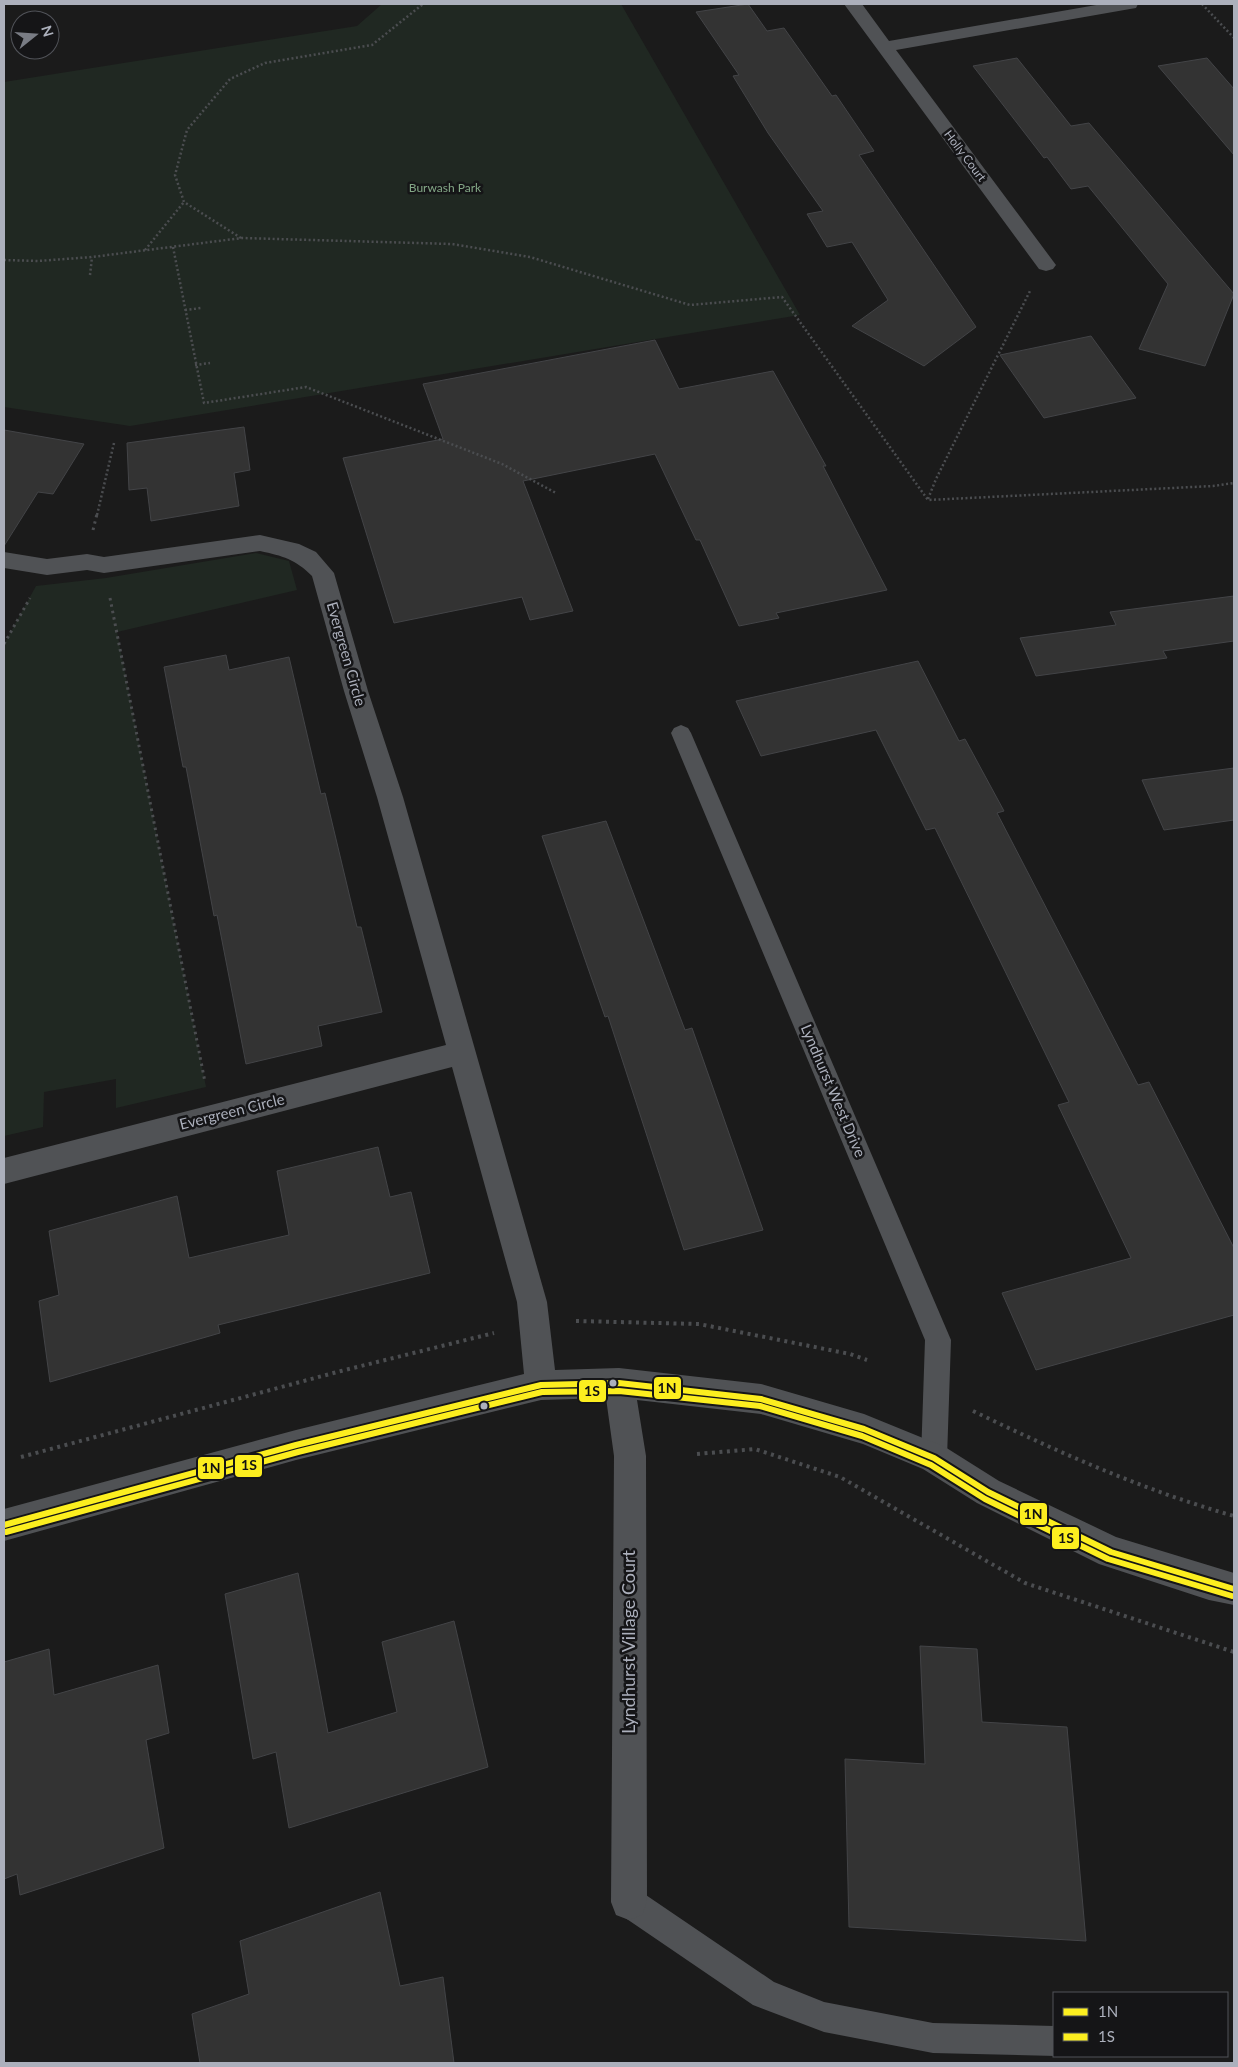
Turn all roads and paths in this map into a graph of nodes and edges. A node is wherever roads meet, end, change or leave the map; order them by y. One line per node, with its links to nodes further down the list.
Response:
1 (423, 4): 7 (path)
2 (853, 4): 6 (street, Holly Court)
3 (1130, 4): 6 (street)
4 (1202, 4): 5 (path)
5 (1234, 38)
6 (885, 47): 13 (street, Holly Court)
7 (184, 202): 8 (path); 10 (path)
8 (242, 238): 9 (path); 22 (path)
9 (173, 247): 10 (path); 16 (path)
10 (145, 250): 11 (path)
11 (92, 257): 12 (path); 14 (path)
12 (4, 260)
13 (1046, 265): 22 (path)
14 (90, 275)
15 (201, 308): 16 (path)
16 (184, 310): 18 (path)
17 (210, 363): 18 (path)
18 (195, 366): 21 (path)
19 (114, 443): 24 (path)
20 (1234, 483): 22 (path)
21 (556, 493)
22 (928, 500)
23 (4, 560): 25 (street, Evergreen Circle)
24 (95, 564): 25 (street, Evergreen Circle); 28 (street, Evergreen Circle); 29 (path)
25 (47, 567): 26 (path)
26 (4, 644)
27 (681, 733): 39 (lane, Lyndhurst West Drive)
28 (461, 1054): 29 (street, Evergreen Circle); 35 (street, Evergreen Circle)
29 (212, 1117): 30 (street, Evergreen Circle)
30 (4, 1170)
31 (576, 1321): 33 (path)
32 (499, 1332): 38 (path)
33 (866, 1360)
34 (619, 1383): 35 (street); 39 (street); 44 (street, Lyndhurst Village Court)
35 (541, 1385): 41 (street)
36 (967, 1408): 40 (path)
37 (697, 1454): 43 (path)
38 (22, 1457)
39 (934, 1458): 42 (street)
40 (1234, 1516)
41 (4, 1525)
42 (1234, 1589)
43 (1234, 1652)
44 (629, 1902): 45 (lane)
45 (1053, 2041)

